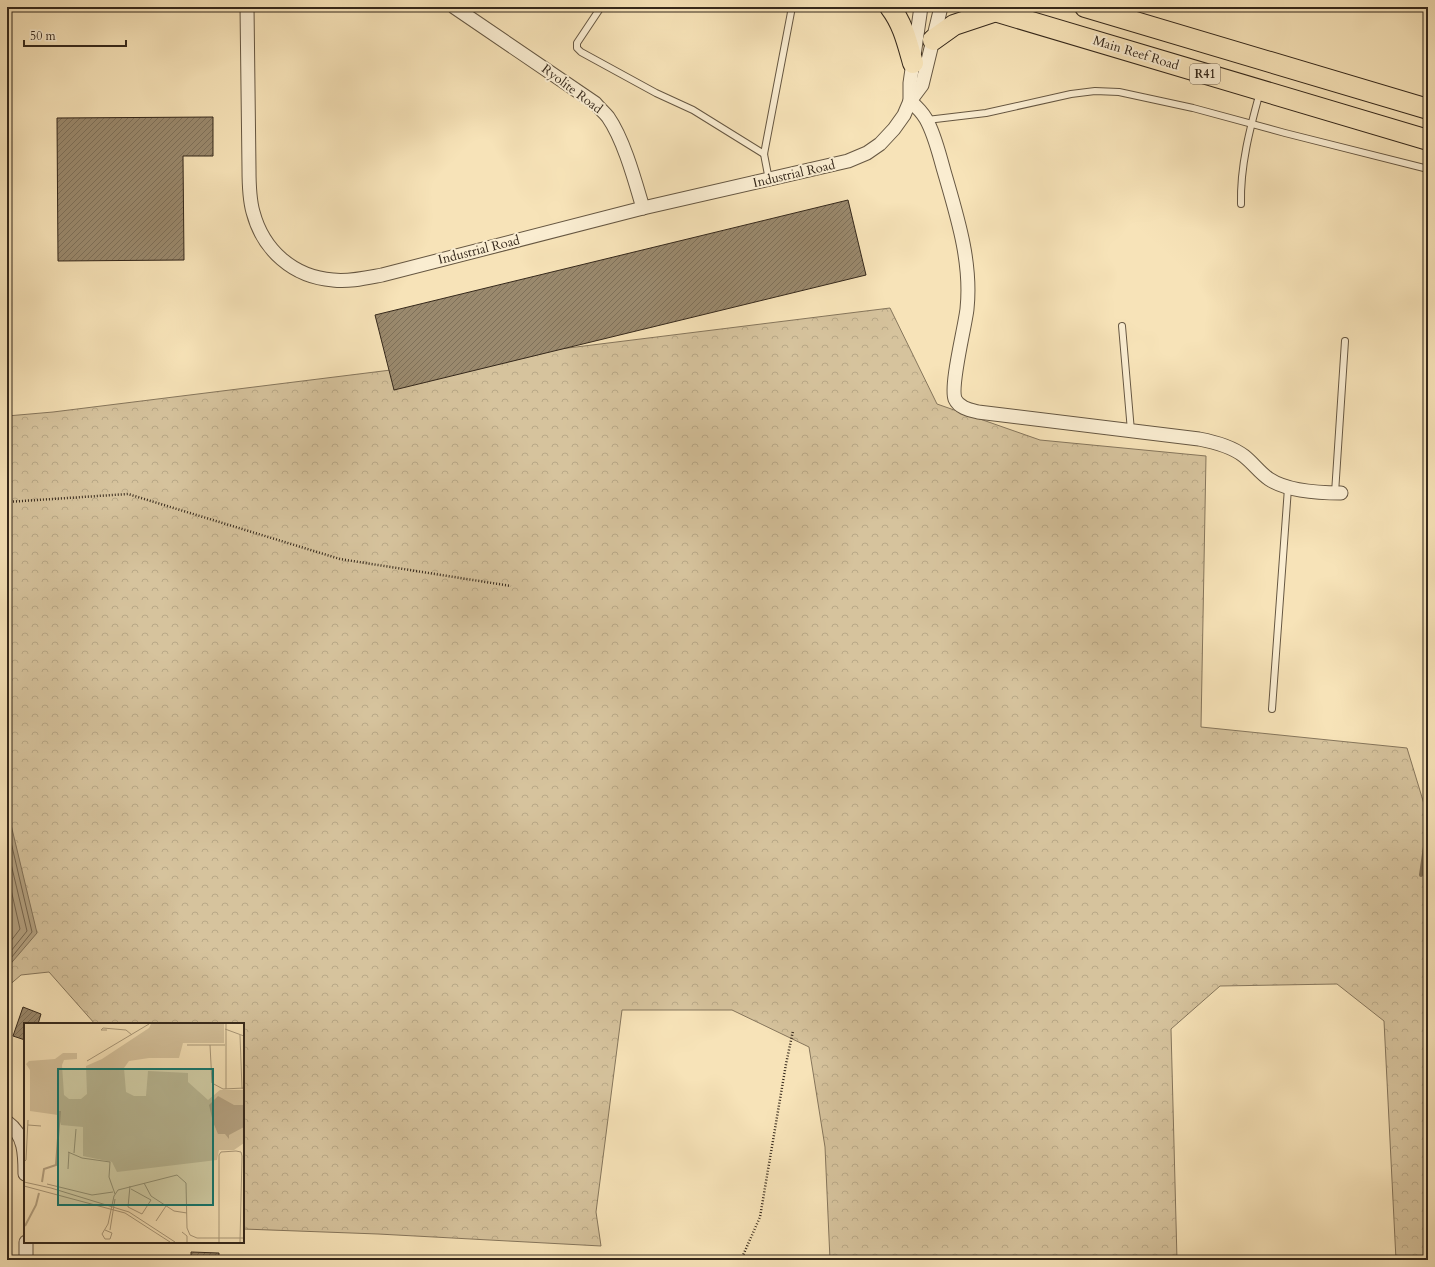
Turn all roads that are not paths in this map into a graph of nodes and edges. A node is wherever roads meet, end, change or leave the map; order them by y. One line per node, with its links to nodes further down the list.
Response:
1 (248, 7): 22 (street, Industrial Road)
2 (454, 7): 22 (street, Ryolite Road)
3 (602, 7): 18 (lane)
4 (792, 7): 18 (lane)
5 (890, 7): 11 (main road)
6 (921, 7): 11 (street)
7 (941, 7): 10 (street)
8 (1084, 7): 14 (main road, R41)
9 (989, 9): 10 (main road); 12 (main road, Main Reef Road / R41)
10 (933, 40): 13 (street)
11 (913, 62): 13 (street)
12 (1260, 90): 16 (lane); 17 (main road, Main Reef Road / R41)
13 (910, 101): 15 (street); 20 (street, Industrial Road)
14 (1428, 109)
15 (926, 120): 16 (lane); 25 (street)
16 (1251, 124): 19 (lane); 21 (lane)
17 (1428, 140)
18 (764, 154): 20 (lane)
19 (1428, 170)
20 (769, 180): 22 (street, Industrial Road)
21 (1241, 204)
22 (643, 208)
23 (1122, 326): 25 (lane)
24 (1345, 341): 27 (lane)
25 (1131, 431): 26 (street)
26 (1288, 488): 27 (street); 28 (lane)
27 (1338, 493)
28 (1272, 709)
29 (9, 1124): 30 (street)
30 (24, 1149)
31 (26, 1243): 32 (street)
32 (26, 1260)

